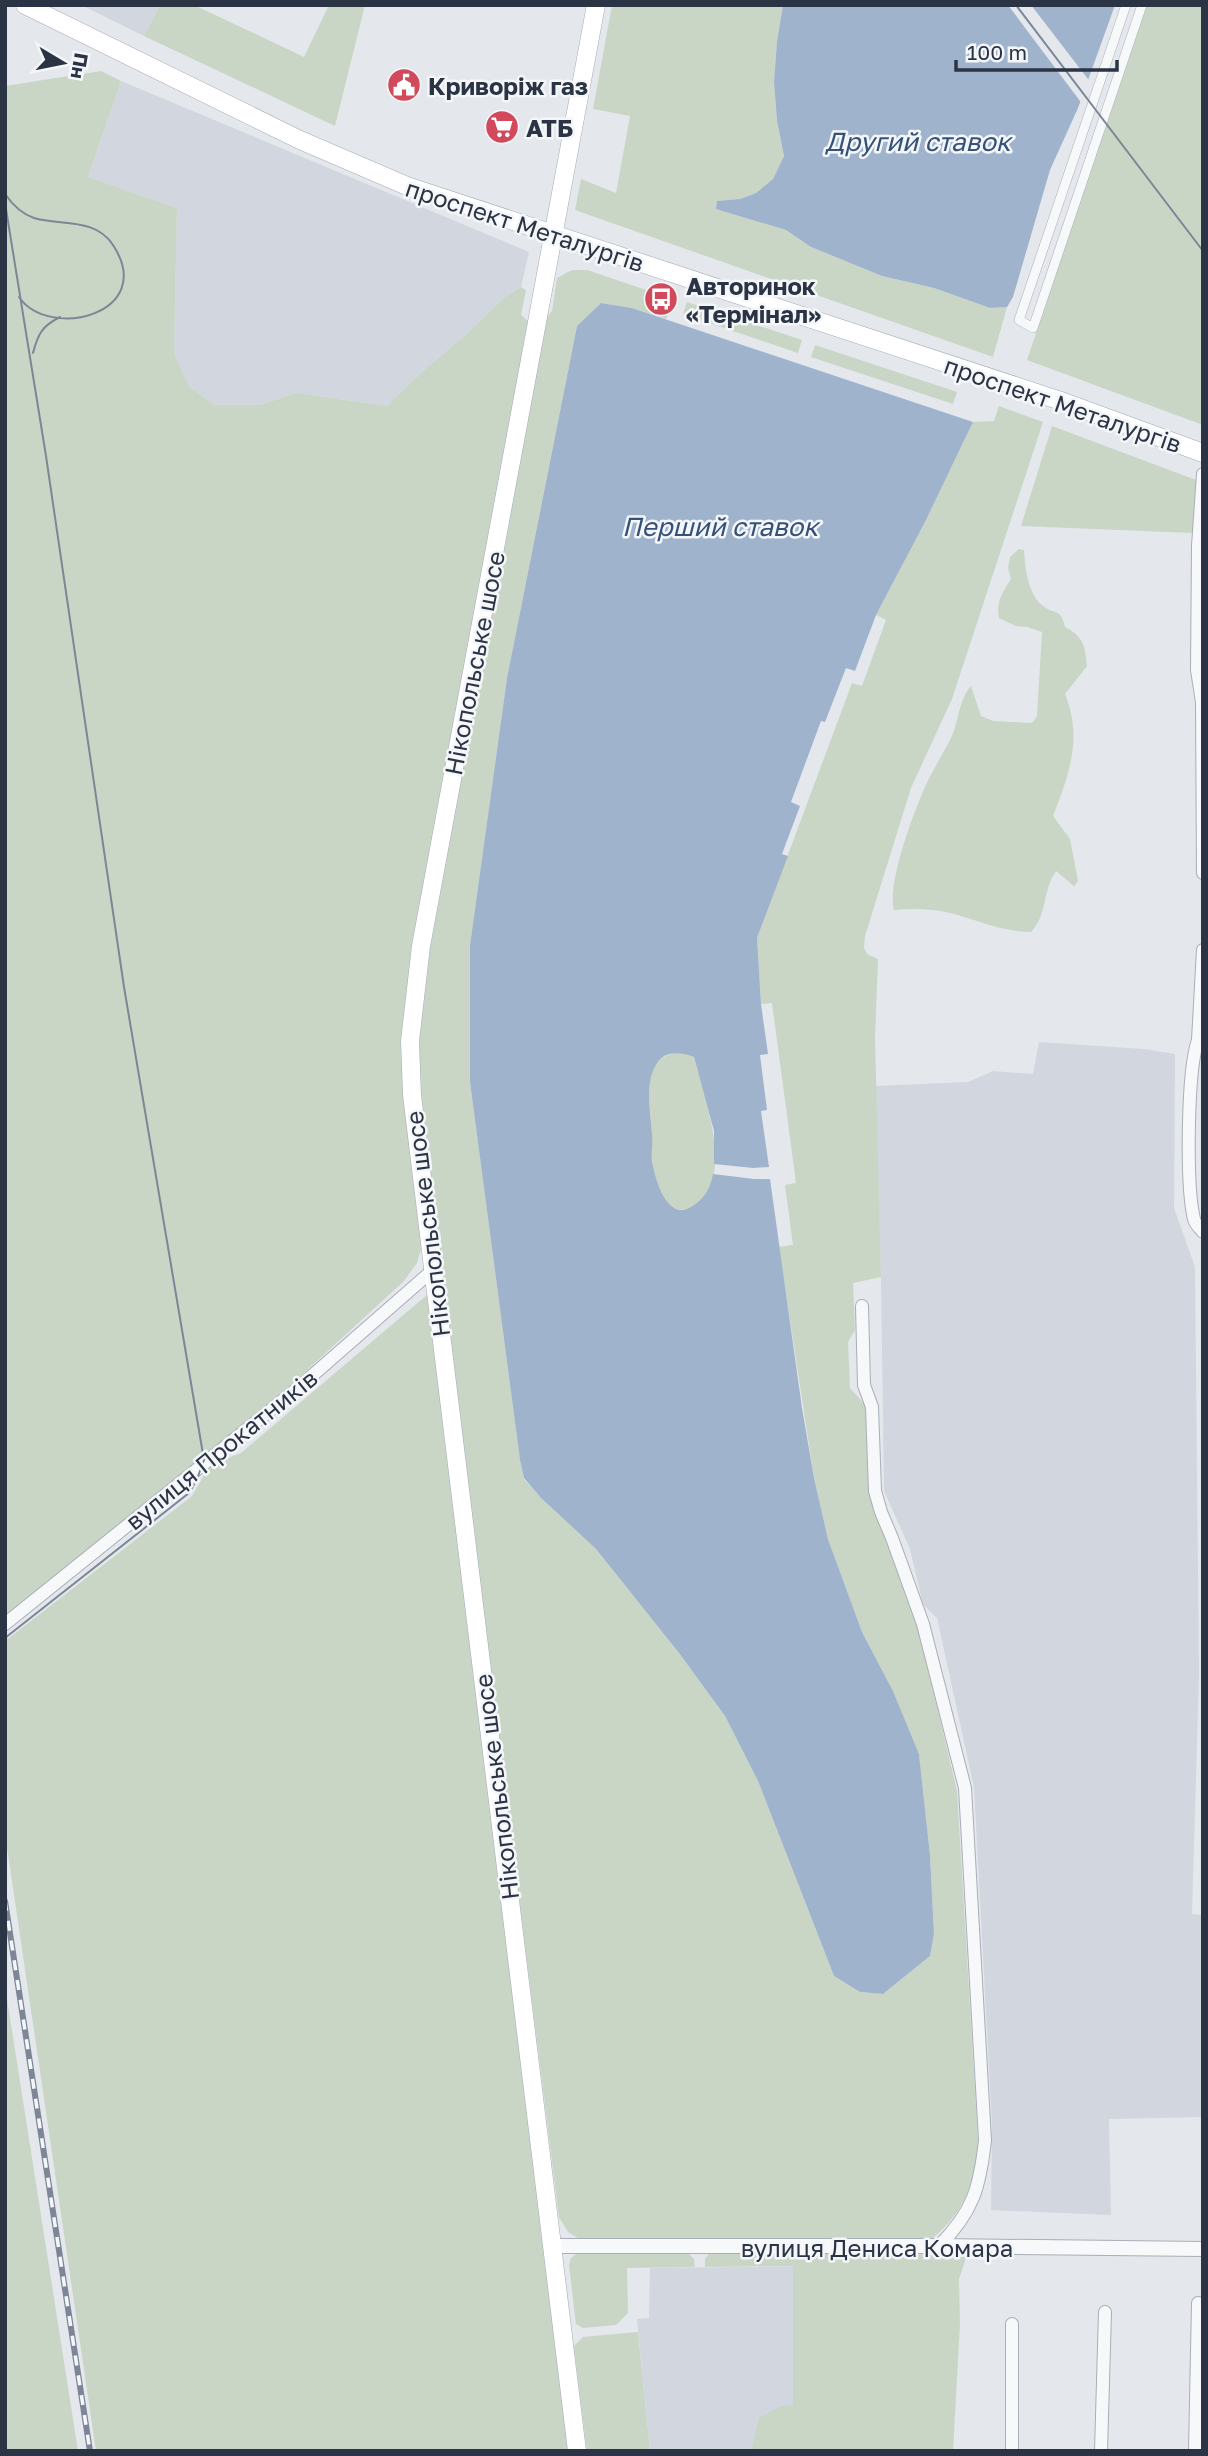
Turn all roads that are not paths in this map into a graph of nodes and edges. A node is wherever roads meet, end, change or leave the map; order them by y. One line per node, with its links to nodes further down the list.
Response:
1 (25, 5): 7 (main road, проспект Металургів)
2 (596, 5): 7 (main road, Нікопольське шосе)
3 (1126, 5): 5 (street)
4 (1142, 5): 6 (street)
5 (1112, 46): 6 (street); 8 (street)
6 (1126, 52): 9 (street)
7 (554, 235): 10 (main road, проспект Металургів); 17 (main road, Нікопольське шосе)
8 (1042, 253): 9 (street); 9 (street)
9 (1057, 259)
10 (1203, 453)
11 (1203, 474): 12 (street)
12 (1200, 670): 13 (street)
13 (1203, 873)
14 (1203, 950): 15 (street)
15 (1200, 1040): 16 (street)
16 (1203, 1232)
17 (433, 1270): 19 (street, вулиця Прокатників); 20 (main road, Нікопольське шосе)
18 (862, 1306): 21 (street)
19 (5, 1624)
20 (551, 2246): 21 (street, вулиця Дениса Комара); 26 (main road, Нікопольське шосе)
21 (939, 2246): 22 (street, вулиця Дениса Комара)
22 (1203, 2249)
23 (1198, 2302): 29 (street)
24 (1105, 2312): 28 (street)
25 (1012, 2324): 27 (street)
26 (577, 2451)
27 (1012, 2451)
28 (1101, 2451)
29 (1195, 2451)

